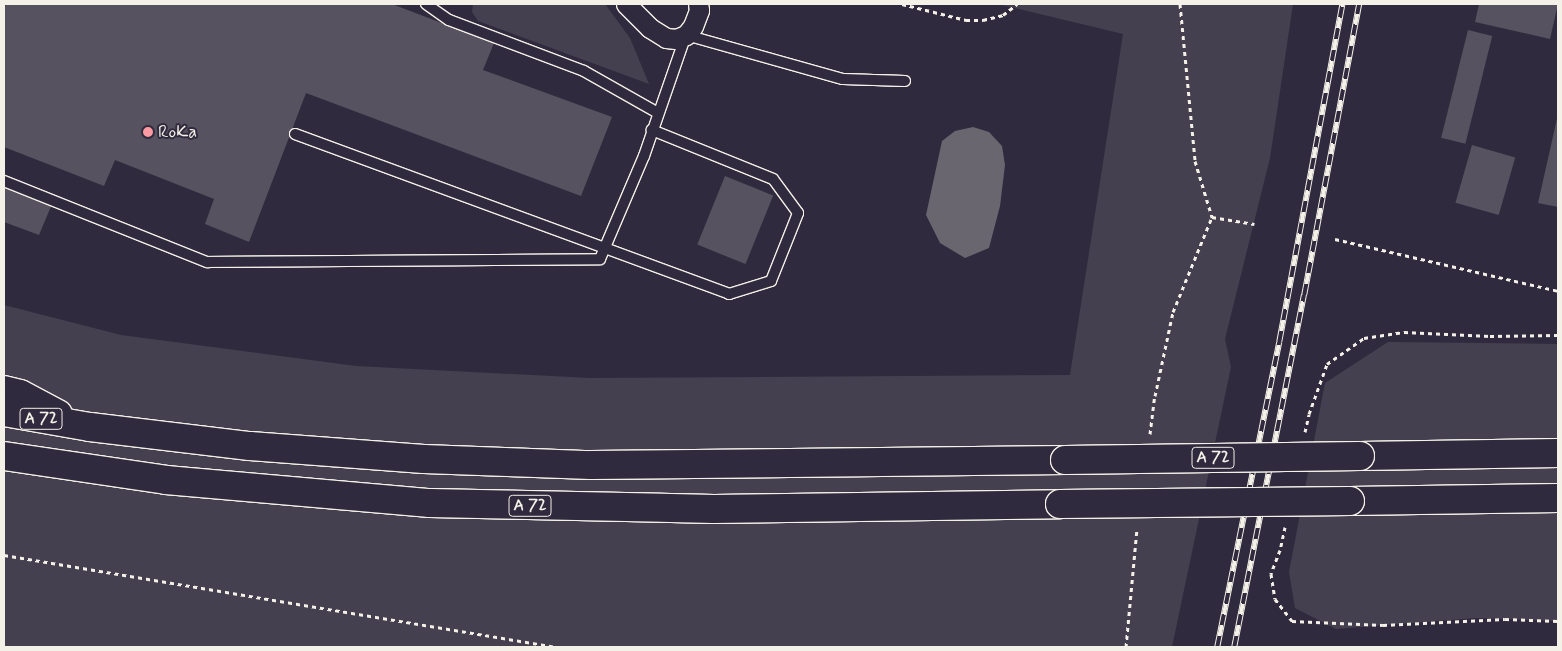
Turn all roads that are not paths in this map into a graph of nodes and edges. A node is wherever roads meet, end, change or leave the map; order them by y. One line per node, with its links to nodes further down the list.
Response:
1 (426, 4): 6 (lane)
2 (626, 4): 4 (street)
3 (698, 4): 4 (street)
4 (686, 35): 5 (lane); 6 (lane)
5 (905, 81)
6 (658, 113): 7 (lane)
7 (652, 130): 10 (lane); 10 (lane)
8 (295, 134): 10 (lane)
9 (4, 181): 10 (lane)
10 (604, 248)
11 (4, 390): 13 (highway)
12 (4, 412): 13 (highway, A 72)
13 (79, 426): 14 (highway, A 72, bridge)
14 (1558, 453)
15 (4, 456): 16 (highway, A 72, bridge)
16 (1558, 498)

